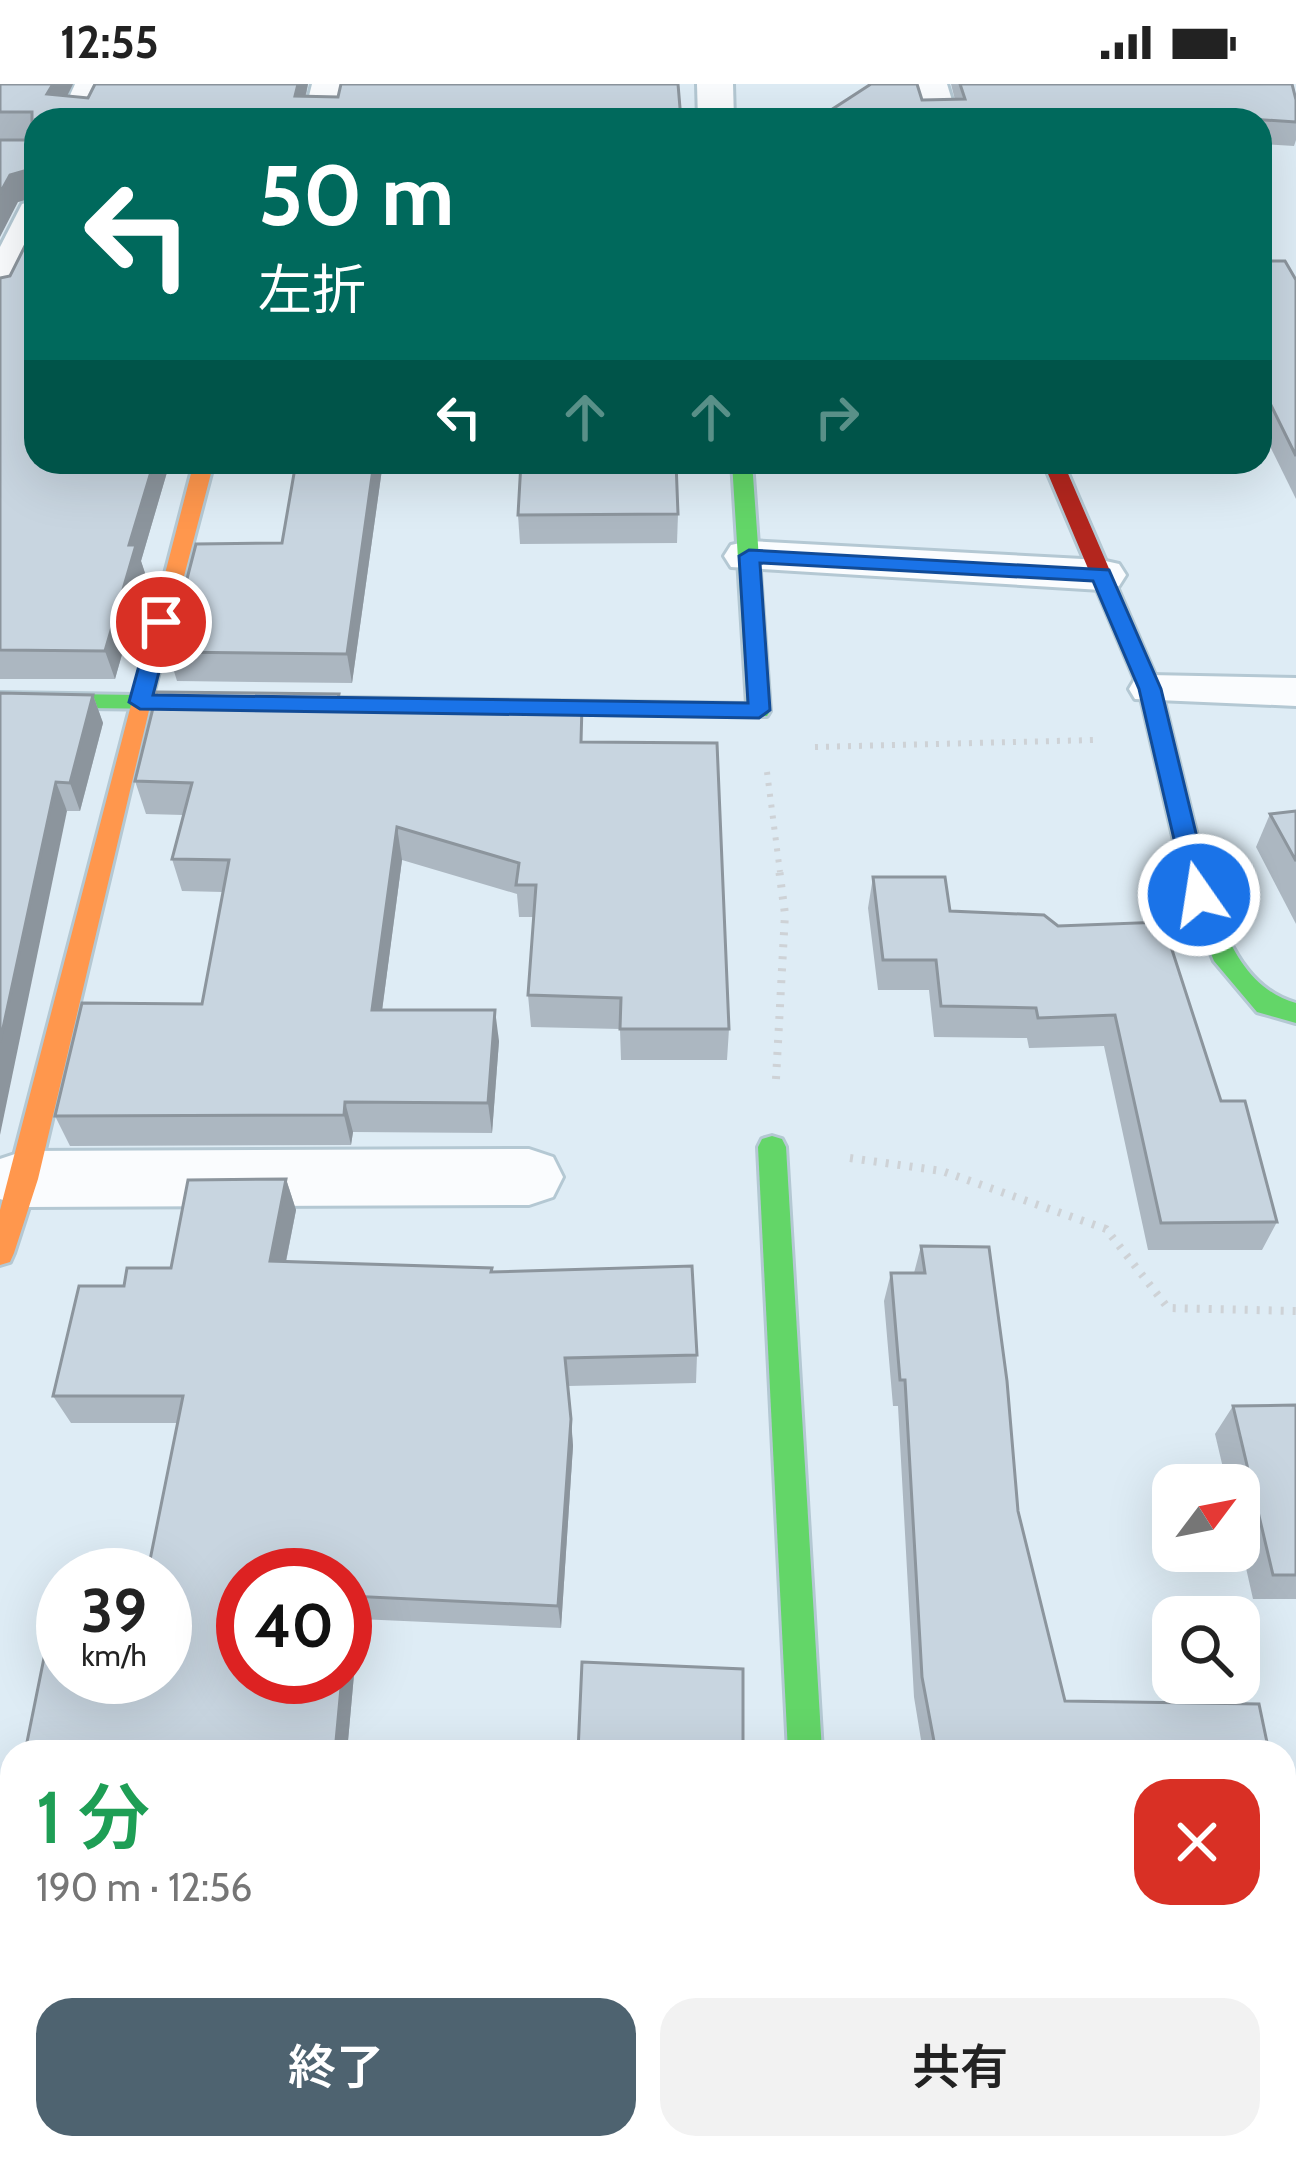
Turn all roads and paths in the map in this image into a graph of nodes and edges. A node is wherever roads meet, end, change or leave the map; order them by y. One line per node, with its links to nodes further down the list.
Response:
1 (24, 239): 2 (street)
2 (0, 293)
3 (202, 474): 11 (street)
4 (743, 474): 6 (street)
5 (1058, 474): 7 (street)
6 (749, 556): 7 (street); 12 (street)
7 (1101, 575): 8 (street)
8 (1150, 689): 9 (lane); 13 (street)
9 (1296, 692)
10 (0, 700): 11 (street)
11 (140, 702): 12 (street); 18 (street)
12 (759, 710): 14 (path)
13 (1162, 739): 14 (path); 15 (street)
14 (764, 748): 16 (path)
15 (1296, 1013)
16 (772, 1147): 20 (path); 21 (street)
17 (529, 1177): 18 (street)
18 (24, 1179): 19 (street)
19 (0, 1253)
20 (1296, 1311)
21 (804, 1740)

